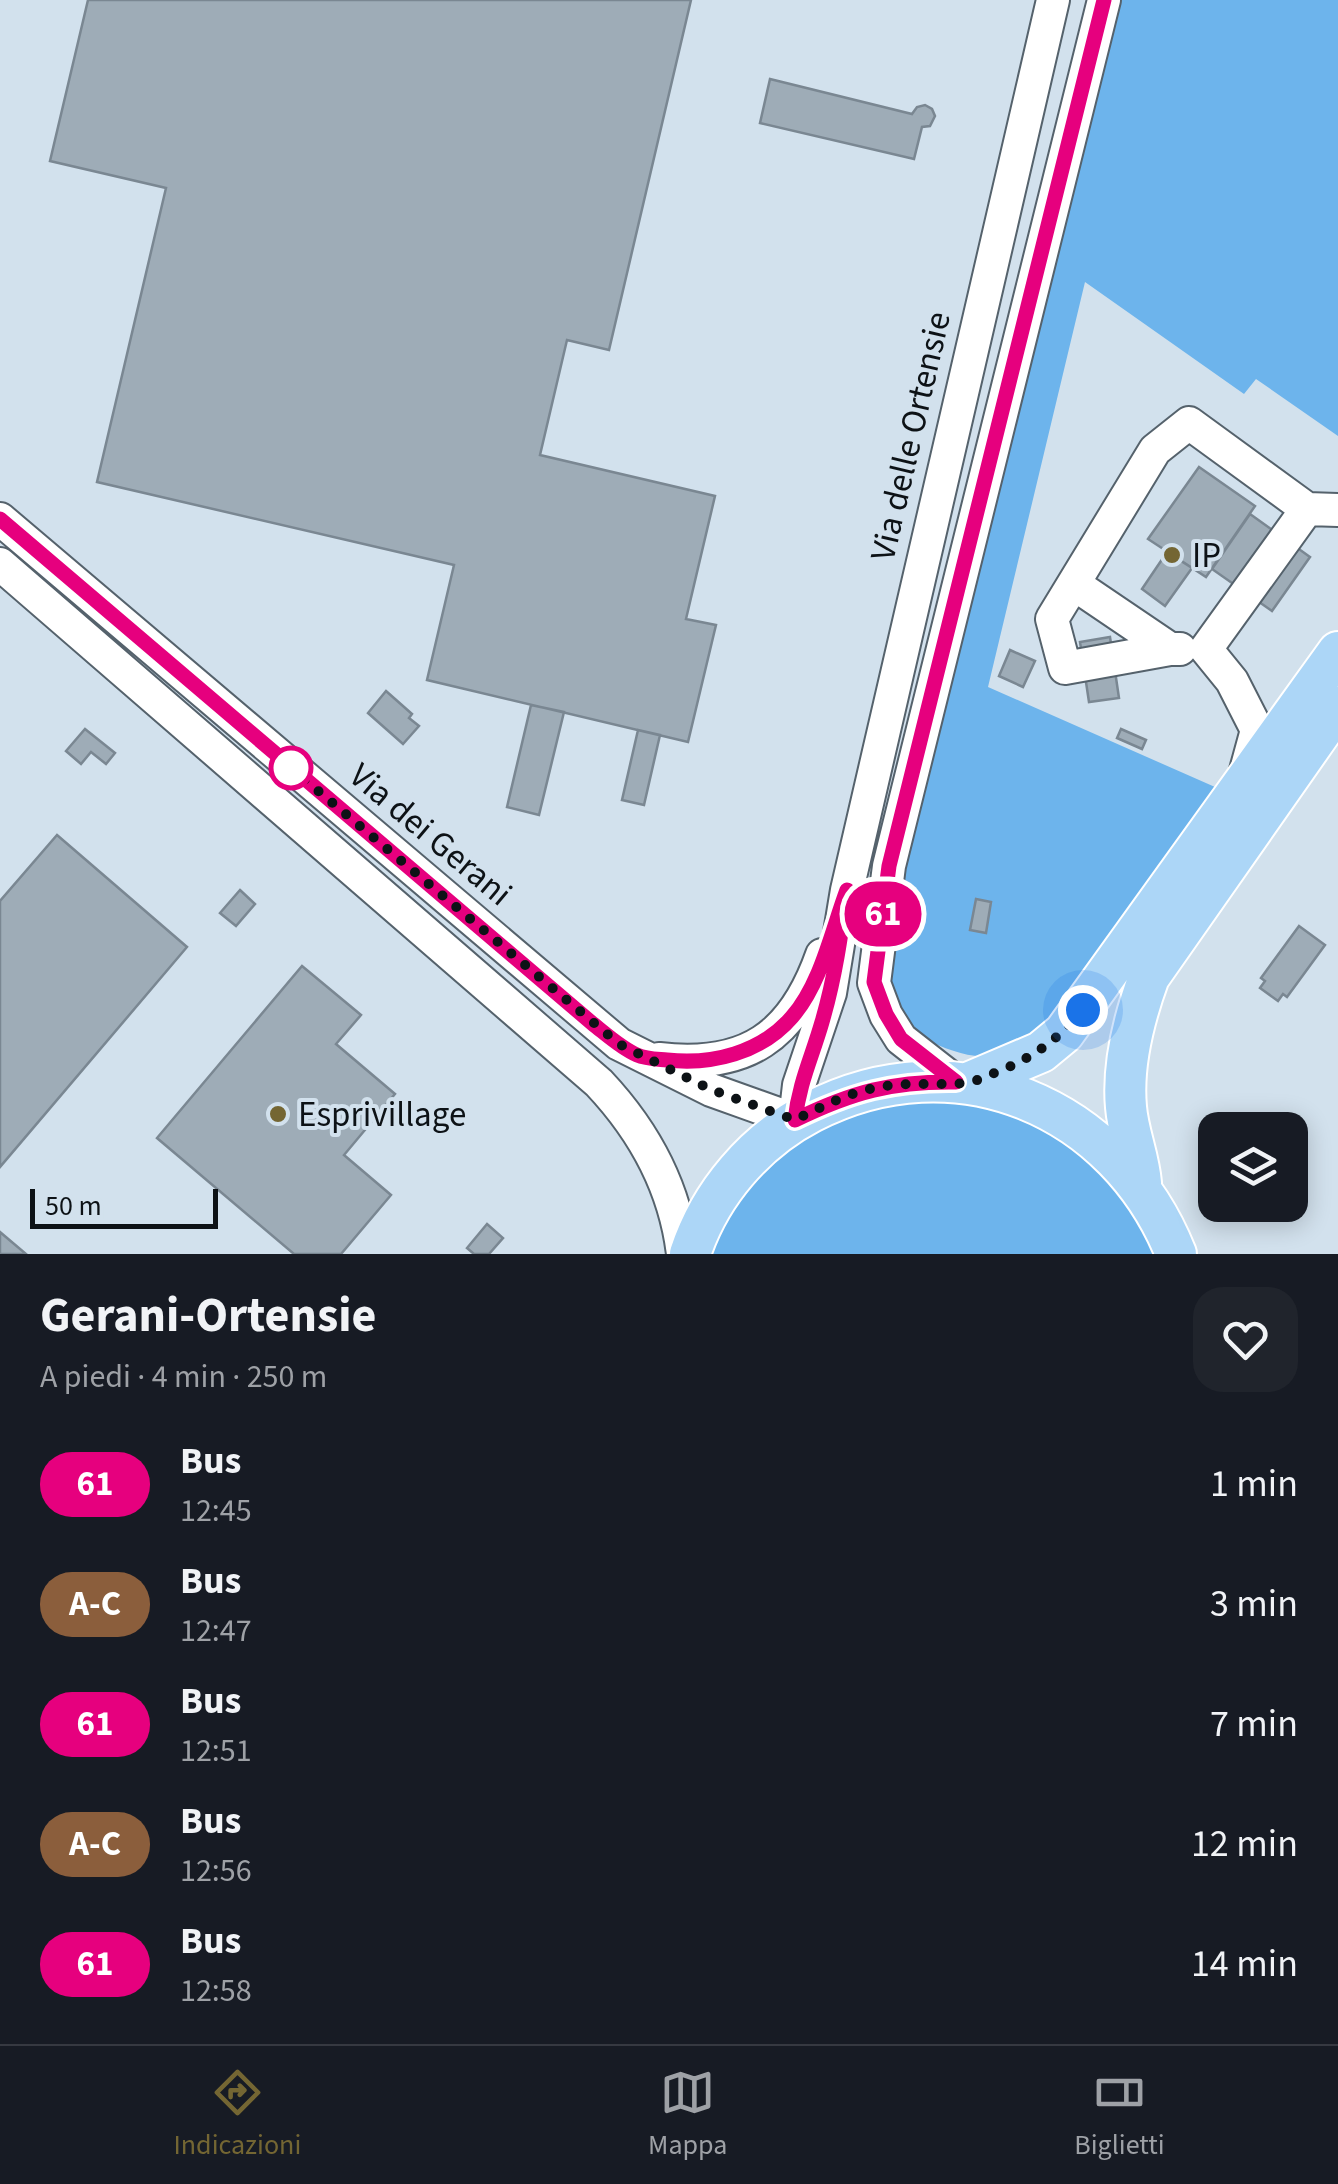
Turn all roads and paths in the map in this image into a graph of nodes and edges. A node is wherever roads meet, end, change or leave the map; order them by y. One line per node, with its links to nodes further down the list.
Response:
1 (1053, 0): 12 (street, Via delle Ortensie)
2 (1104, 0): 14 (street)
3 (1322, 509): 6 (street); 8 (street)
4 (0, 519): 13 (street, Via dei Gerani)
5 (0, 564): 17 (street)
6 (1074, 584): 7 (street); 7 (street)
7 (1170, 649): 8 (street)
8 (1206, 649): 11 (street)
9 (1338, 652): 11 (main road)
10 (1338, 707): 16 (main road)
11 (1243, 783): 14 (main road)
12 (847, 890): 13 (street); 15 (street)
13 (640, 1057): 15 (street, Via dei Gerani)
14 (962, 1083): 15 (main road); 16 (main road)
15 (795, 1120): 17 (main road)
16 (1142, 1188): 18 (main road)
17 (686, 1254)
18 (1176, 1254)

